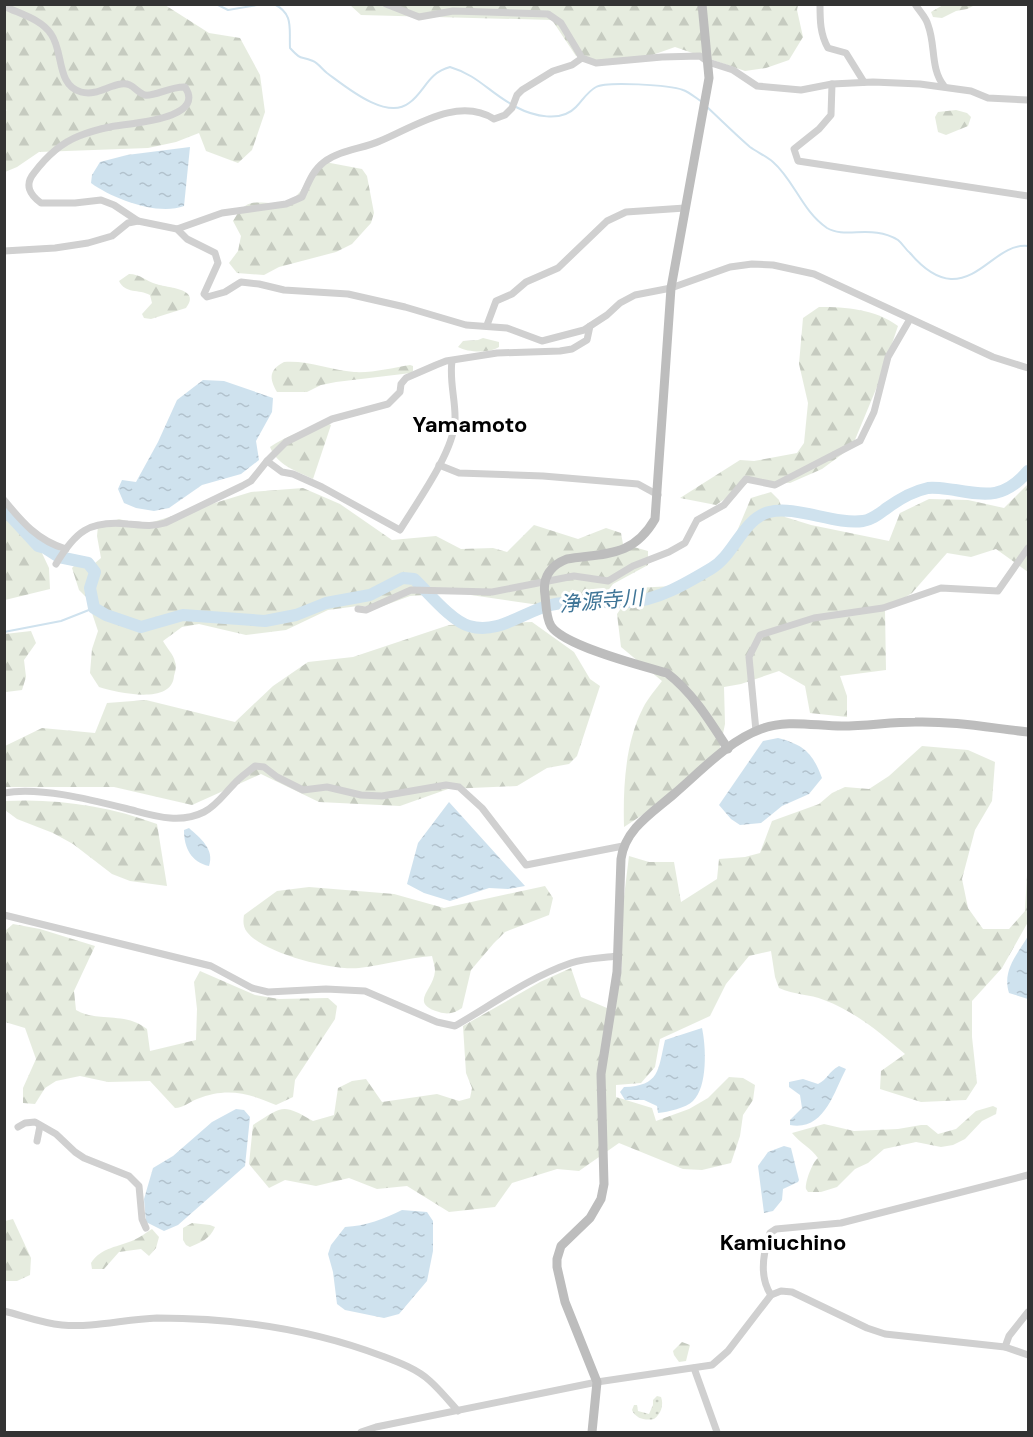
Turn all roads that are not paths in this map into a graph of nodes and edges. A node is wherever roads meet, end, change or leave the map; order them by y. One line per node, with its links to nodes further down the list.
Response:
1 (386, 4): 6 (street)
2 (702, 4): 7 (street)
3 (820, 4): 8 (street)
4 (915, 4): 10 (street)
5 (4, 6): 14 (street)
6 (582, 58): 7 (street); 15 (street)
7 (708, 62): 9 (street); 13 (street)
8 (864, 82): 9 (street); 10 (street)
9 (832, 84): 12 (street)
10 (944, 87): 11 (street)
11 (1028, 98)
12 (1029, 196)
13 (685, 208): 17 (street); 19 (street)
14 (138, 220): 15 (street); 16 (street)
15 (177, 228): 19 (street)
16 (4, 251)
17 (670, 288): 18 (street); 20 (street); 25 (street)
18 (910, 319): 22 (street); 30 (street)
19 (488, 325): 20 (street)
20 (590, 326): 21 (street)
21 (452, 361): 23 (street); 24 (street)
22 (1029, 368)
23 (267, 460): 24 (street); 28 (street)
24 (439, 465): 25 (street)
25 (658, 495): 30 (street)
26 (4, 500): 28 (street)
27 (1029, 548): 32 (street)
28 (66, 549): 29 (street)
29 (56, 564)
30 (544, 586): 31 (street); 34 (street)
31 (358, 609)
32 (756, 731): 33 (street); 34 (street)
33 (1029, 732)
34 (728, 749): 36 (street)
35 (4, 793): 36 (street)
36 (623, 846): 40 (street)
37 (4, 915): 38 (street)
38 (14, 917): 39 (street); 40 (street)
39 (4, 922)
40 (617, 956): 52 (street)
41 (40, 1126): 42 (street); 43 (street); 45 (street)
42 (18, 1127)
43 (37, 1141)
44 (1029, 1175): 46 (street)
45 (146, 1228)
46 (771, 1295): 49 (street); 51 (street)
47 (4, 1311): 53 (street)
48 (1029, 1312): 49 (street)
49 (1005, 1347): 50 (street)
50 (1029, 1354)
51 (694, 1368): 52 (street); 56 (street)
52 (597, 1382): 53 (street); 55 (street)
53 (458, 1411): 54 (street)
54 (361, 1432)
55 (592, 1432)
56 (717, 1432)

